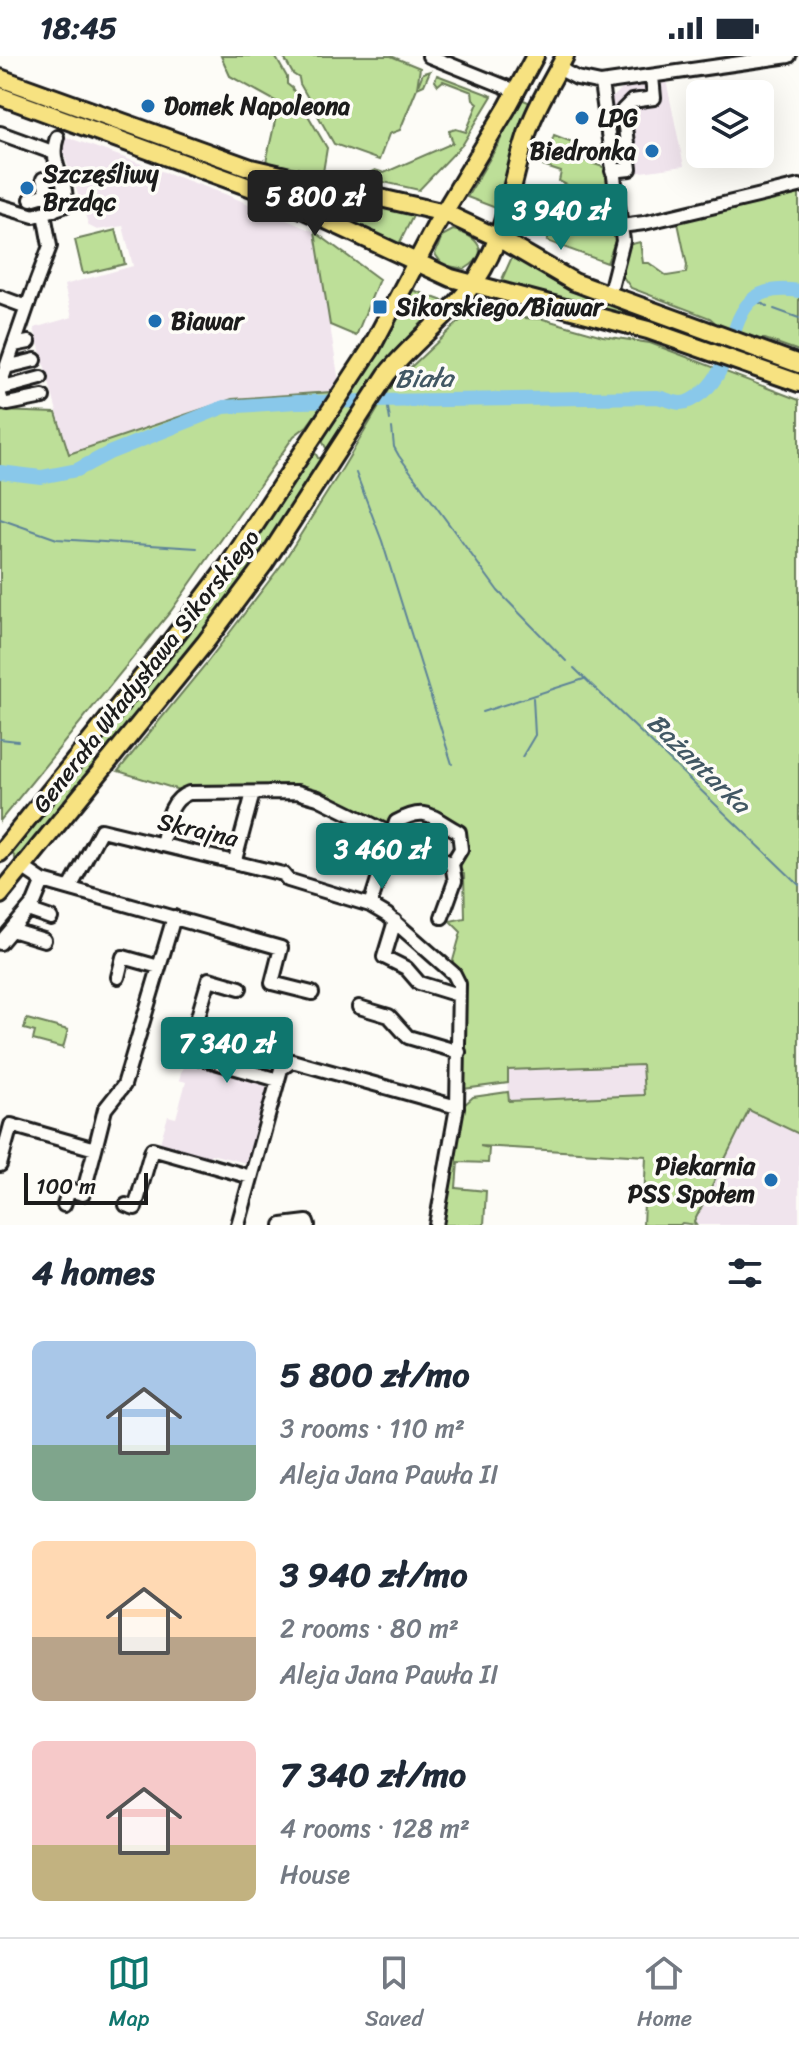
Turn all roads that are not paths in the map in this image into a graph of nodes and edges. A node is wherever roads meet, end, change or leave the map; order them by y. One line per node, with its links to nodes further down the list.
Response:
1 (429, 56): 8 (street)
2 (789, 56): 5 (street)
3 (534, 57): 4 (main road); 8 (main road, Generała Władysława Sikorskiego)
4 (562, 62): 7 (street); 10 (main road, Generała Władysława Sikorskiego)
5 (652, 76): 7 (street); 14 (street)
6 (0, 78): 21 (main road)
7 (601, 83): 14 (street)
8 (516, 91): 10 (main road); 21 (main road, Generała Władysława Sikorskiego)
9 (0, 96): 24 (main road)
10 (540, 101): 23 (main road, Generała Władysława Sikorskiego)
11 (0, 133): 13 (street)
12 (57, 137): 13 (street)
13 (52, 152): 20 (street)
14 (612, 171): 22 (street)
15 (43, 179): 17 (street)
16 (799, 186): 22 (street)
17 (48, 194): 18 (street); 20 (street)
18 (31, 199)
19 (0, 206): 20 (street)
20 (49, 212): 28 (street)
21 (445, 213): 23 (main road); 24 (main road, Generała Władysława Sikorskiego)
22 (621, 226): 26 (street)
23 (498, 238): 25 (main road, Generała Władysława Sikorskiego); 26 (main road)
24 (417, 264): 25 (main road); 39 (main road, Generała Władysława Sikorskiego)
25 (472, 285): 35 (main road); 40 (main road, Generała Władysława Sikorskiego)
26 (609, 296): 32 (main road)
27 (0, 297): 28 (street)
28 (27, 307): 30 (street)
29 (29, 342): 30 (street)
30 (14, 345): 33 (street)
31 (35, 360): 33 (street)
32 (799, 364)
33 (6, 367): 36 (street)
34 (41, 378): 36 (street)
35 (799, 383)
36 (0, 387)
37 (0, 395): 38 (street)
38 (43, 397)
39 (311, 442): 40 (main road); 41 (main road, Generała Władysława Sikorskiego)
40 (334, 458): 42 (main road, Generała Władysława Sikorskiego)
41 (82, 751): 42 (main road); 46 (main road, Generała Władysława Sikorskiego)
42 (104, 768): 49 (main road, Generała Władysława Sikorskiego)
43 (253, 793): 44 (street); 45 (street); 47 (street)
44 (391, 833): 48 (street); 48 (street); 53 (street)
45 (162, 845): 47 (street, Skrajna); 51 (street, Skrajna)
46 (1, 851): 49 (main road)
47 (235, 860): 53 (street, Skrajna)
48 (452, 864): 56 (street)
49 (18, 873): 50 (street); 52 (main road, Generała Władysława Sikorskiego)
50 (43, 881): 51 (street); 54 (street)
51 (70, 888): 55 (street)
52 (0, 895)
53 (370, 905): 58 (street, Skrajna)
54 (28, 910): 57 (street); 59 (street)
55 (174, 917): 62 (street); 65 (street)
56 (442, 917)
57 (51, 918)
58 (395, 921): 66 (street, Skrajna); 66 (street)
59 (11, 930): 60 (street); 61 (street)
60 (44, 940)
61 (0, 943)
62 (159, 967): 63 (street); 73 (street)
63 (118, 977)
64 (240, 988): 69 (street)
65 (312, 993)
66 (458, 995): 68 (street, Skrajna)
67 (359, 1007): 68 (street)
68 (459, 1052): 70 (street, Skrajna)
69 (278, 1080): 70 (street); 75 (street)
70 (457, 1107): 81 (street, Skrajna)
71 (6, 1124): 72 (street); 73 (street)
72 (2, 1148): 74 (street)
73 (95, 1149): 76 (street)
74 (0, 1165)
75 (251, 1177): 77 (street); 78 (street)
76 (64, 1205)
77 (126, 1205)
78 (238, 1225)
79 (282, 1225): 80 (street)
80 (308, 1225)
81 (436, 1225)

